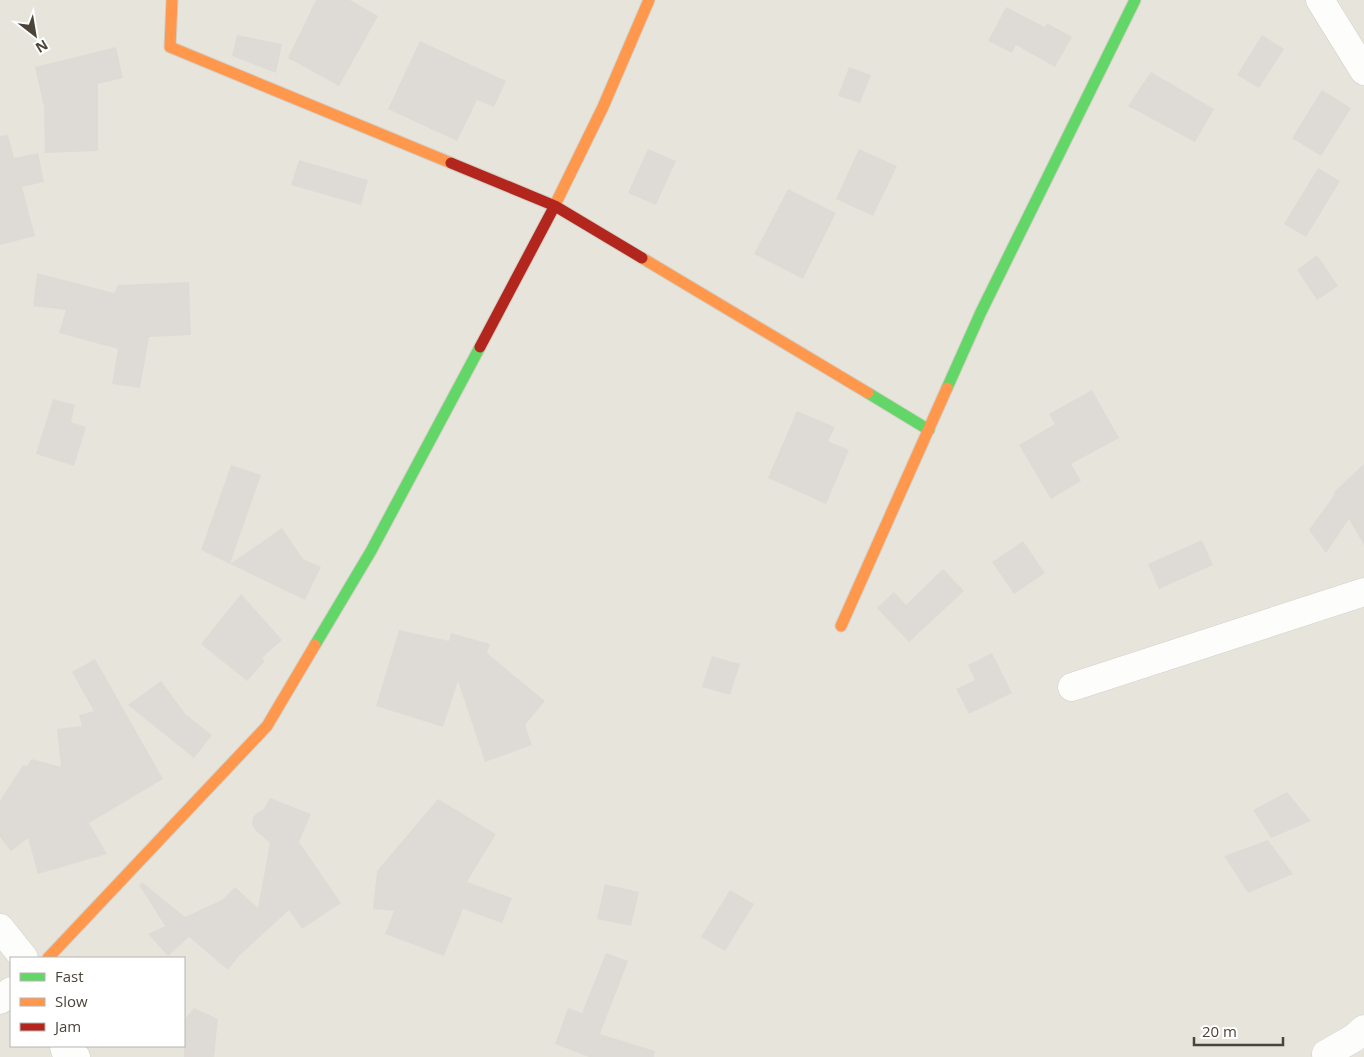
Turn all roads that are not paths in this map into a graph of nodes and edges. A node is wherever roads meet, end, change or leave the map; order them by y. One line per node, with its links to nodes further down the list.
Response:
1 (172, 0): 6 (street)
2 (649, 0): 6 (street)
3 (1135, 0): 7 (street)
4 (1320, 0): 5 (street)
5 (1364, 70)
6 (555, 206): 7 (street); 13 (street)
7 (929, 430): 9 (street)
8 (1364, 592): 10 (street)
9 (841, 626)
10 (1072, 686)
11 (0, 928): 12 (street)
12 (23, 957)
13 (49, 957)
14 (10, 992): 15 (street)
15 (0, 1000)
16 (1364, 1029): 18 (street)
17 (64, 1047): 19 (street)
18 (1326, 1054)
19 (76, 1057)

